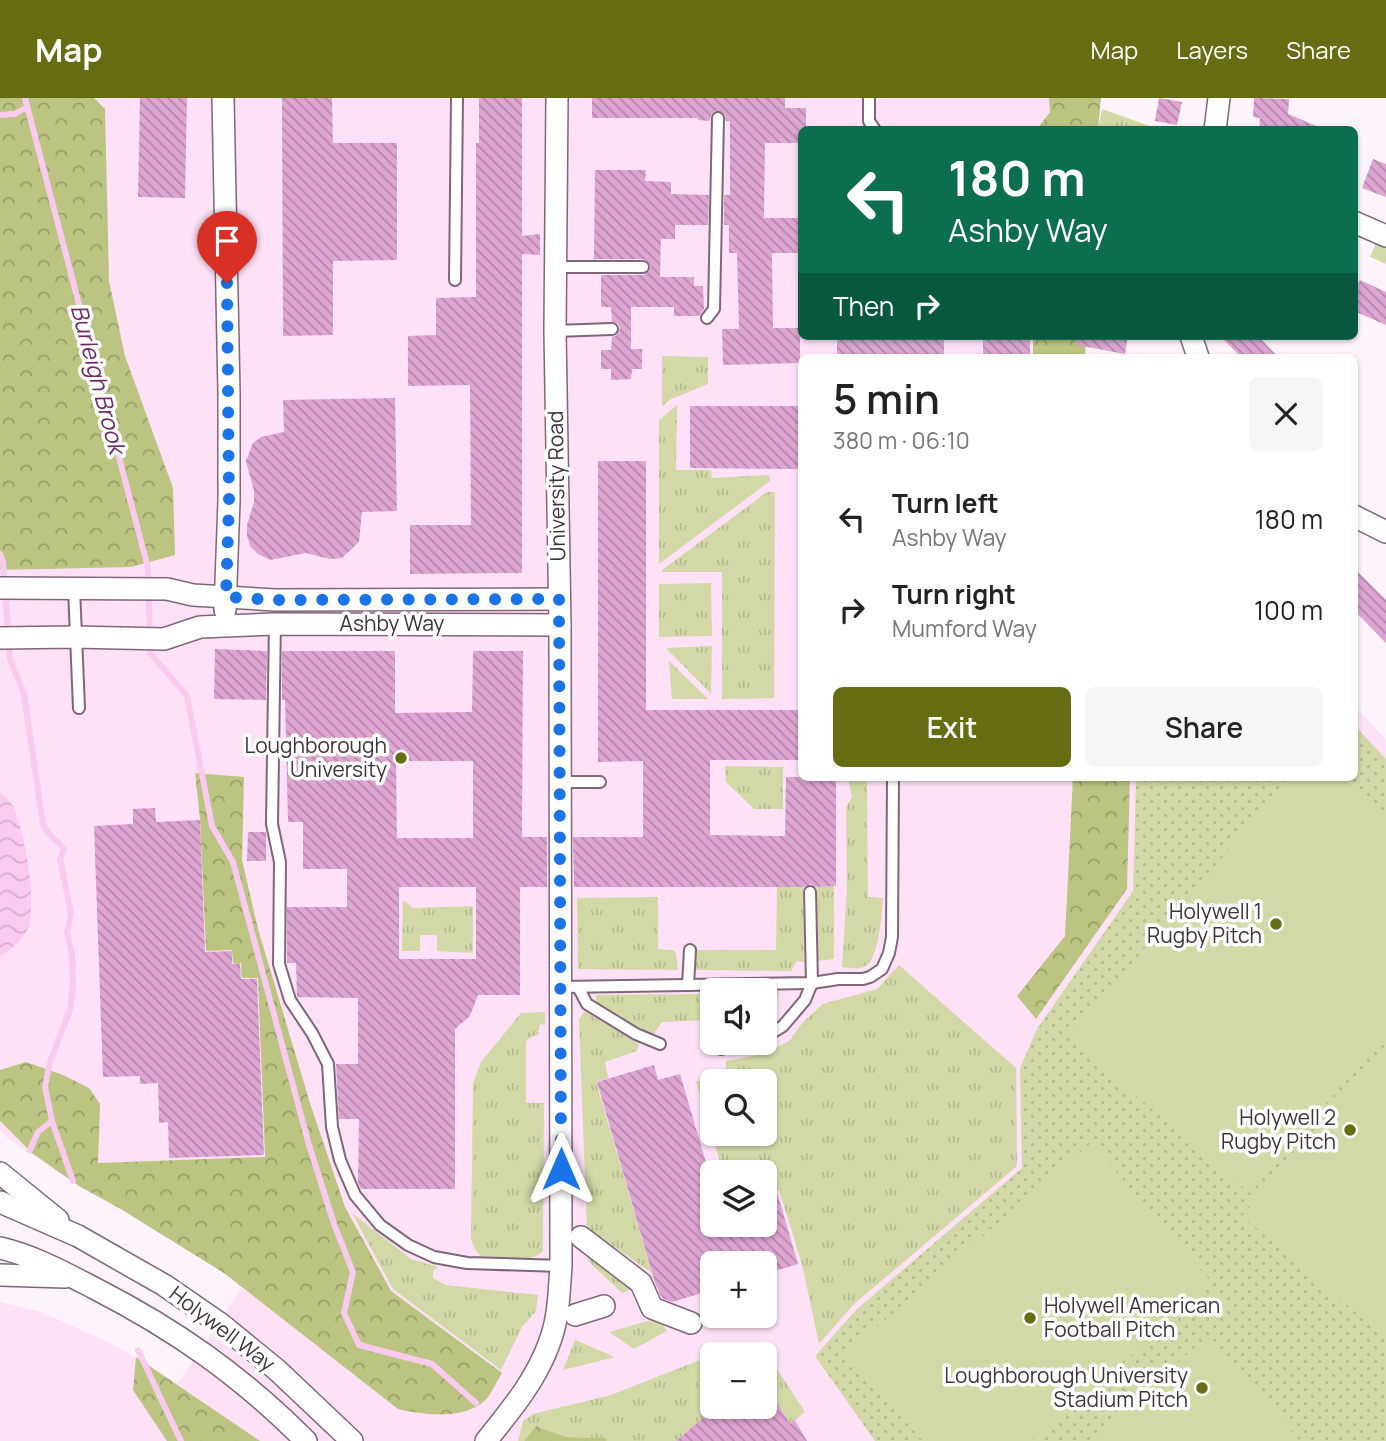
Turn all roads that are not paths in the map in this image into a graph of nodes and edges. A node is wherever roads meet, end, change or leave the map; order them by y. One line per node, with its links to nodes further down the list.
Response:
1 (223, 98): 21 (street)
2 (457, 98): 13 (lane)
3 (557, 98): 11 (street, University Road)
4 (869, 98): 7 (lane)
5 (1219, 98): 8 (street)
6 (718, 118): 14 (lane)
7 (872, 126)
8 (1216, 126)
9 (1358, 224): 10 (street)
10 (1386, 236)
11 (556, 267): 12 (lane); 16 (street, University Road)
12 (643, 267)
13 (456, 280)
14 (707, 318)
15 (612, 329): 16 (lane)
16 (555, 331): 22 (street, University Road)
17 (1358, 518): 18 (street)
18 (1386, 532)
19 (0, 588): 20 (street, Ashby Way)
20 (74, 588): 21 (street, Ashby Way); 27 (lane)
21 (226, 597): 23 (street, Ashby Way); 26 (street)
22 (559, 599): 23 (street, Ashby Way); 25 (street, University Road)
23 (275, 600): 24 (lane)
24 (275, 624): 25 (street, Ashby Way); 26 (street, Ashby Way); 45 (lane)
25 (560, 625): 31 (street, University Road)
26 (223, 626): 27 (street, Ashby Way)
27 (75, 637): 28 (street, Ashby Way); 29 (lane)
28 (0, 638)
29 (79, 708)
30 (893, 781): 35 (lane)
31 (560, 782): 32 (lane); 37 (street, University Road)
32 (600, 782)
33 (810, 892): 35 (lane)
34 (690, 950): 36 (lane)
35 (812, 983): 36 (lane); 38 (lane)
36 (688, 985): 37 (lane)
37 (570, 987): 39 (lane); 45 (street, University Road)
38 (777, 1030)
39 (660, 1044)
40 (0, 1173): 42 (street, Holywell Way)
41 (0, 1202): 42 (street, Holywell Way)
42 (78, 1236): 52 (street, Holywell Way)
43 (581, 1237): 48 (street)
44 (0, 1248): 47 (street, Holywell Way)
45 (561, 1266): 53 (street, University Road)
46 (0, 1275): 47 (street, Holywell Way)
47 (74, 1277): 51 (street, Holywell Way)
48 (621, 1301): 49 (street); 50 (street)
49 (575, 1315)
50 (691, 1323)
51 (306, 1441)
52 (352, 1441)
53 (486, 1441)

